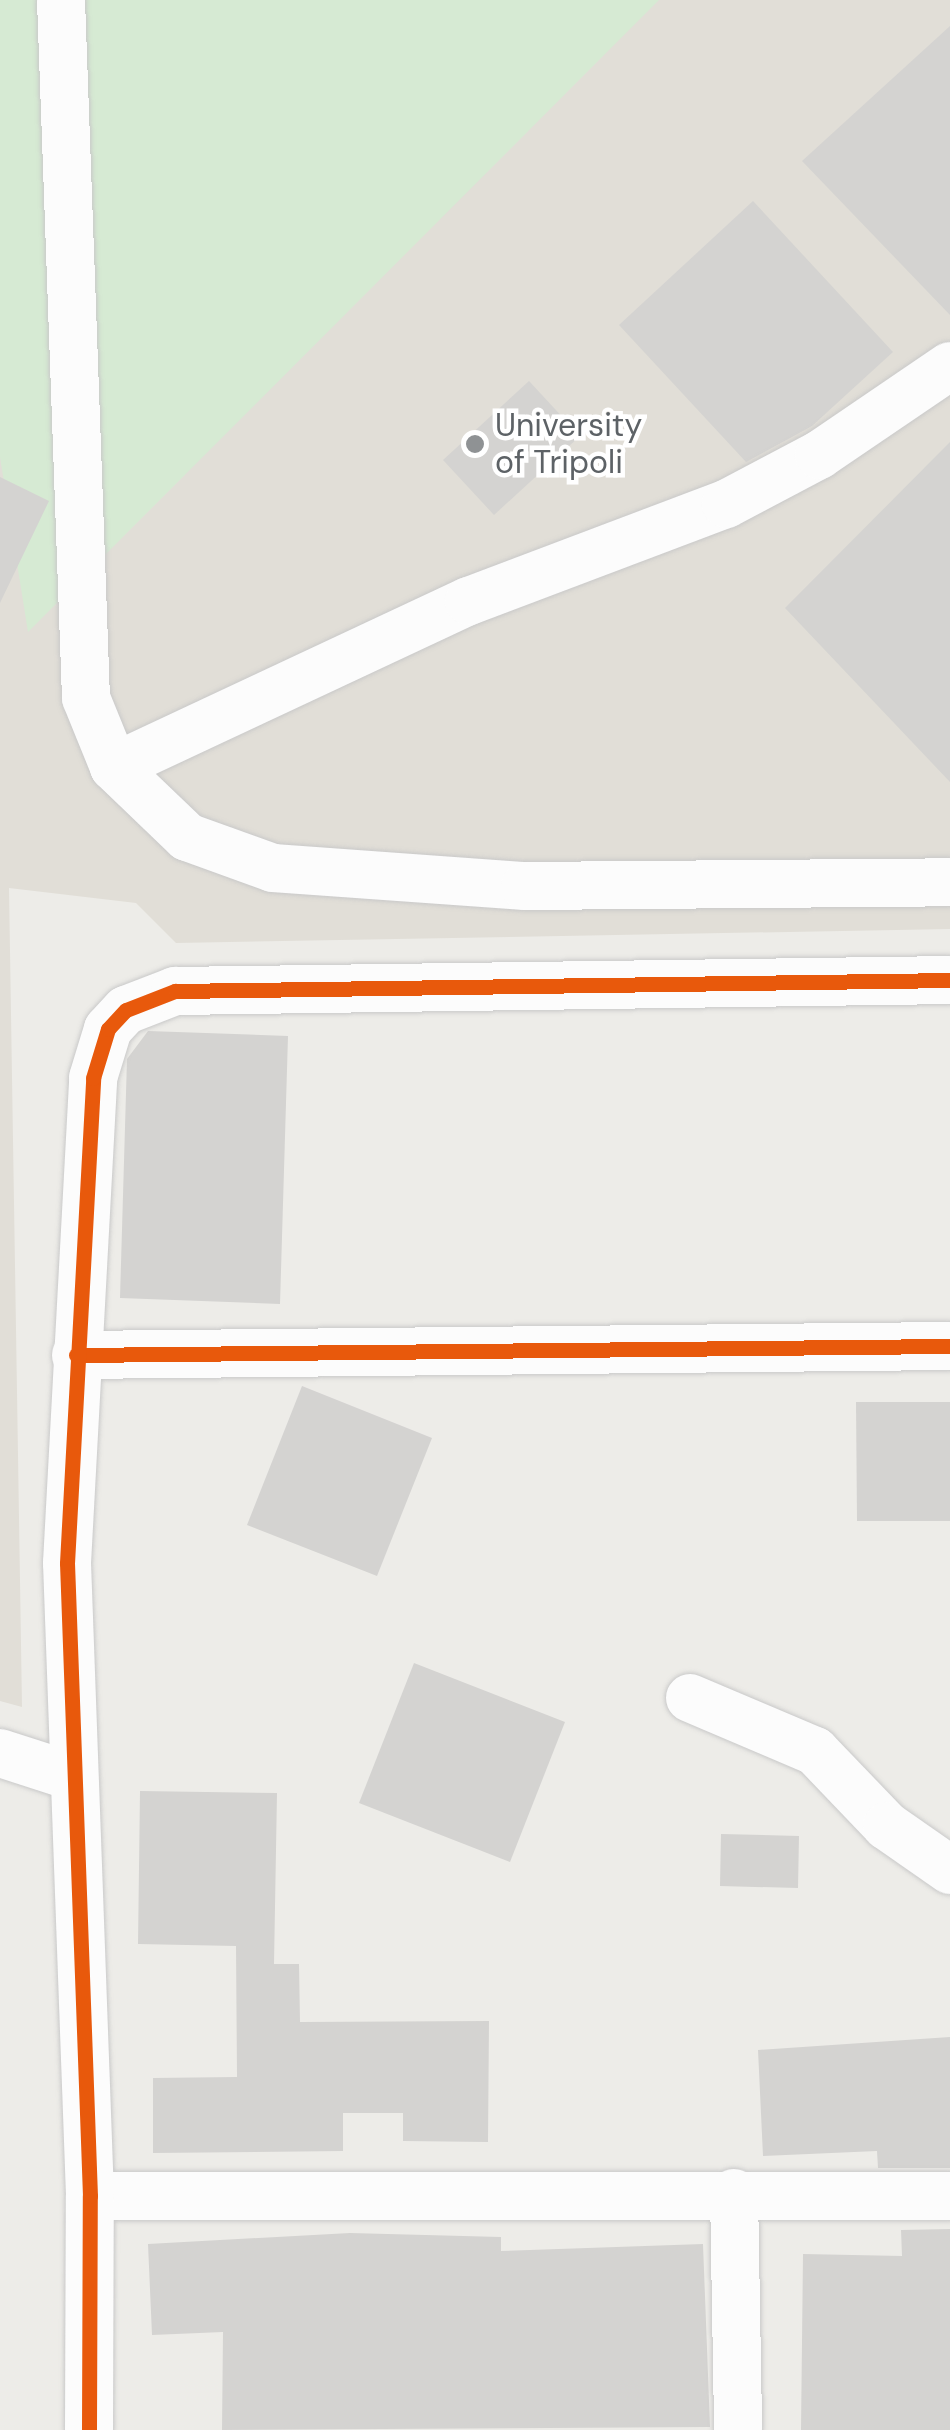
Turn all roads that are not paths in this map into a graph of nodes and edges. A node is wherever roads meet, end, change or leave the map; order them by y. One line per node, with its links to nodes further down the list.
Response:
1 (61, 0): 3 (street)
2 (950, 366): 3 (street)
3 (114, 767): 4 (street)
4 (950, 882)
5 (950, 980): 7 (street)
6 (950, 1346): 7 (street)
7 (76, 1355): 10 (street)
8 (690, 1698): 11 (street)
9 (0, 1753): 10 (street)
10 (71, 1776): 13 (street)
11 (950, 1870)
12 (734, 2194): 13 (street); 14 (street); 16 (street)
13 (90, 2196): 15 (street)
14 (950, 2196)
15 (89, 2430)
16 (738, 2430)

